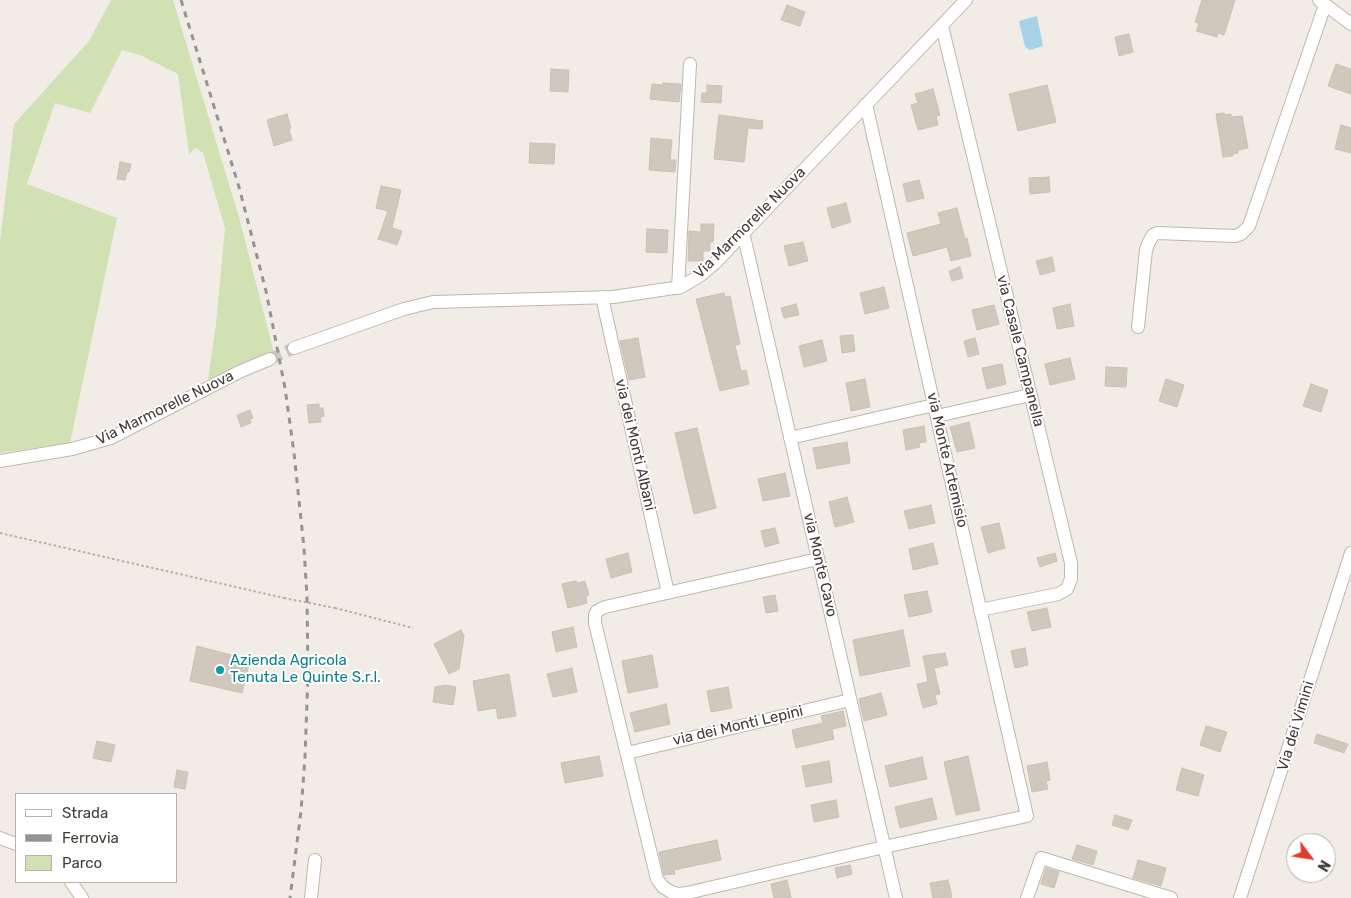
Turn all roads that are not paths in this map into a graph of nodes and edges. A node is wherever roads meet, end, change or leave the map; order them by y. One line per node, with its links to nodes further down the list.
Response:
1 (966, 0): 4 (street, Via Marmorelle Nuova)
2 (1322, 2): 3 (street); 10 (street)
3 (1351, 24)
4 (942, 26): 6 (street, Via Marmorelle Nuova); 13 (street, via Casale Campanella)
5 (690, 64): 8 (street)
6 (866, 104): 7 (street, Via Marmorelle Nuova); 14 (street, via Monte Artemisio)
7 (743, 232): 8 (street, Via Marmorelle Nuova); 15 (street, via Monte Cavo)
8 (678, 288): 9 (street, Via Marmorelle Nuova)
9 (602, 297): 11 (street, Via Marmorelle Nuova); 19 (street, via dei Monti Albani)
10 (1138, 327)
11 (294, 348)
12 (270, 359): 16 (street, Via Marmorelle Nuova)
13 (1030, 395): 14 (street); 20 (street, via Casale Campanella)
14 (935, 410): 15 (street); 20 (street, via Monte Artemisio)
15 (790, 438): 18 (street, via Monte Cavo)
16 (0, 461)
17 (1351, 553): 33 (street, Via dei Vimini)
18 (818, 560): 19 (street); 21 (street, via Monte Cavo)
19 (668, 593): 22 (street)
20 (980, 610): 25 (street, via Monte Artemisio)
21 (850, 700): 22 (street, via dei Monti Lepini); 25 (street, via Monte Cavo)
22 (627, 753): 25 (street)
23 (0, 838): 24 (street)
24 (15, 844)
25 (884, 847): 30 (street, via Monte Cavo)
26 (315, 860): 29 (street)
27 (72, 883): 28 (street)
28 (82, 898)
29 (311, 898)
30 (896, 898)
31 (1027, 898): 32 (street)
32 (1171, 898)
33 (1240, 898)

